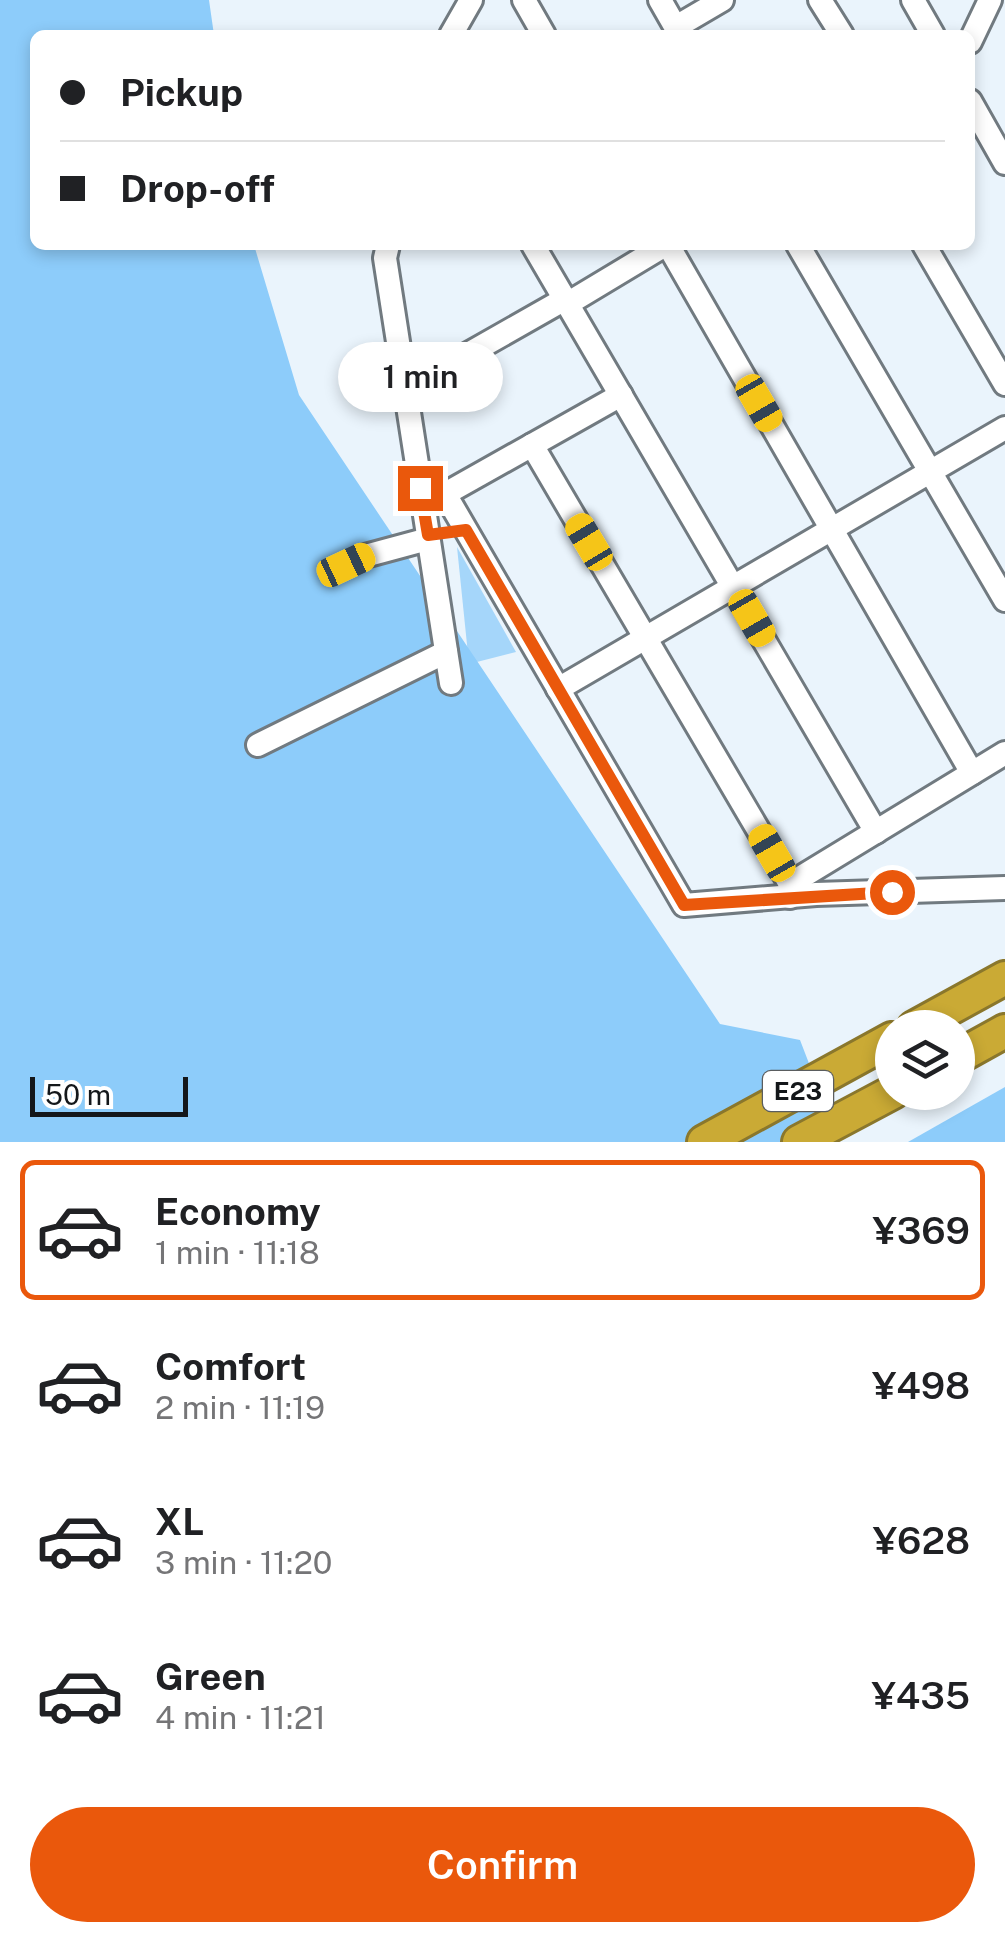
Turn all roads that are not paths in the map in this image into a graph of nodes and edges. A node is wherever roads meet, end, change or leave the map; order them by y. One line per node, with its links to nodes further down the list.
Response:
1 (472, 0): 7 (street)
2 (660, 0): 8 (street)
3 (722, 0): 9 (street)
4 (820, 0): 10 (street)
5 (912, 0): 11 (street)
6 (990, 0): 12 (street)
7 (454, 30)
8 (677, 30)
9 (679, 30)
10 (839, 30)
11 (929, 30)
12 (975, 32)
13 (975, 110): 14 (street)
14 (1005, 162)
15 (387, 250): 30 (street)
16 (536, 250): 21 (street)
17 (657, 250): 21 (street)
18 (669, 250): 29 (street)
19 (801, 250): 27 (street)
20 (927, 250): 23 (street)
21 (566, 301): 22 (street); 24 (street)
22 (446, 366)
23 (1005, 384)
24 (621, 395): 26 (street); 32 (street)
25 (1005, 428): 27 (street)
26 (532, 445): 28 (street); 34 (street)
27 (930, 472): 29 (street); 33 (street)
28 (466, 530): 30 (street); 37 (street)
29 (832, 530): 32 (street); 40 (street)
30 (428, 537): 31 (street); 35 (street)
31 (346, 565)
32 (734, 588): 34 (street); 41 (street)
33 (1005, 600)
34 (646, 638): 37 (street); 43 (street)
35 (446, 652): 36 (street); 38 (street)
36 (450, 683)
37 (558, 689): 43 (street)
38 (258, 744)
39 (1005, 753): 40 (street)
40 (972, 773): 41 (street)
41 (876, 832): 43 (street)
42 (1005, 888): 43 (street)
43 (790, 890)
44 (1005, 978): 45 (highway)
45 (947, 1010)
46 (1005, 1031): 48 (highway)
47 (875, 1048): 50 (highway, E23)
48 (975, 1048)
49 (875, 1101): 51 (highway, E23)
50 (704, 1142)
51 (799, 1142)

